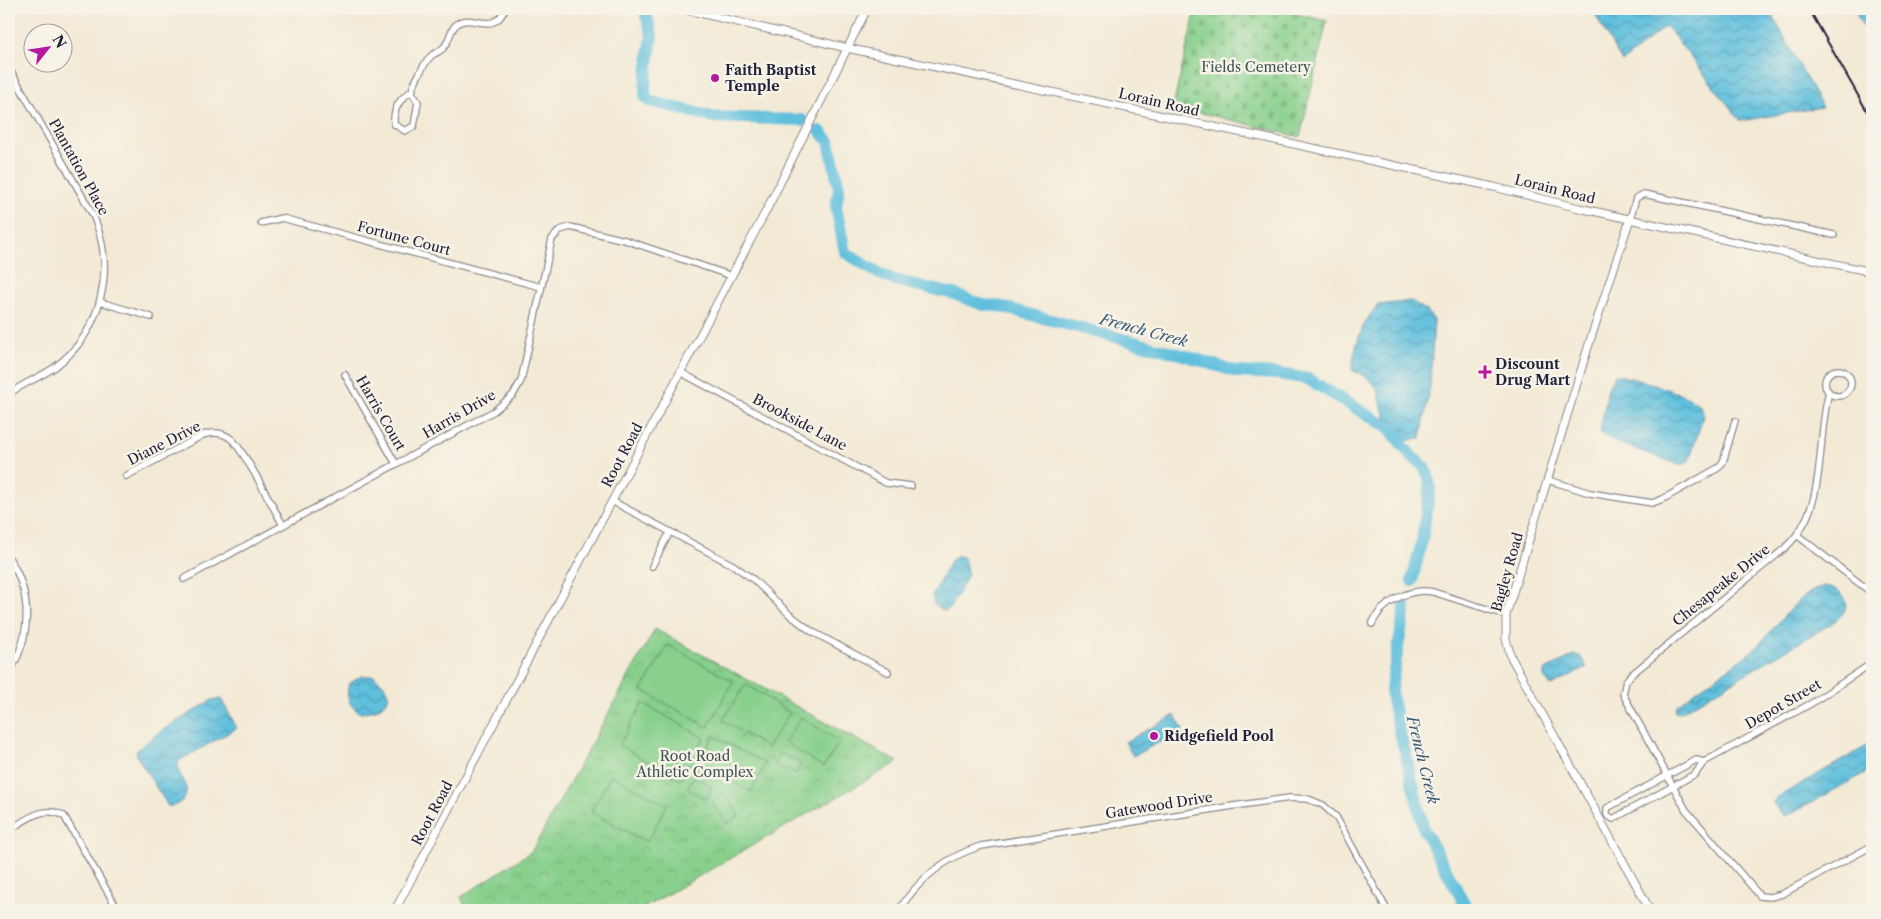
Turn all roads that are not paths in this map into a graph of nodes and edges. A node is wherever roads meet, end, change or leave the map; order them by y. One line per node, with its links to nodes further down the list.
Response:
1 (505, 9): 6 (street)
2 (683, 9): 4 (street, Lorain Road)
3 (867, 9): 4 (street, Root Road)
4 (847, 48): 7 (street, Lorain Road); 11 (street, Root Road)
5 (9, 68): 13 (street, Plantation Place)
6 (412, 91): 6 (street)
7 (1630, 220): 9 (street); 10 (street, Lorain Road); 22 (street, Bagley Road)
8 (261, 223): 12 (street, Fortune Court)
9 (1834, 235)
10 (1872, 272)
11 (732, 276): 12 (street, Harris Drive); 15 (street, Root Road)
12 (542, 287): 20 (street, Harris Drive)
13 (100, 302): 14 (street); 18 (street, Plantation Place)
14 (152, 317)
15 (680, 372): 23 (street, Brookside Lane); 24 (street, Root Road)
16 (345, 375): 20 (street, Harris Court)
17 (1829, 392): 17 (street, Chesapeake Drive); 27 (street, Chesapeake Drive)
18 (9, 394)
19 (1735, 421): 22 (street)
20 (396, 464): 25 (street, Harris Drive)
21 (126, 476): 25 (street, Diane Drive)
22 (1548, 480): 32 (street, Bagley Road)
23 (911, 486)
24 (612, 500): 26 (street); 44 (street, Root Road)
25 (283, 525): 30 (street, Harris Drive)
26 (670, 532): 29 (street); 36 (street)
27 (1797, 535): 31 (street); 38 (street, Chesapeake Drive)
28 (9, 558): 35 (street)
29 (652, 566)
30 (184, 579)
31 (1872, 593)
32 (1506, 615): 33 (street); 40 (street, Bagley Road)
33 (1372, 624)
34 (1872, 663): 37 (street, Depot Street)
35 (13, 666)
36 (888, 672)
37 (1704, 762): 38 (street, Depot Street); 39 (street, Depot Street)
38 (1666, 775): 39 (street, Chesapeake Drive); 40 (street, Depot Street)
39 (1673, 787): 40 (street, Depot Street); 42 (street, Chesapeake Drive)
40 (1604, 817): 47 (street, Bagley Road)
41 (9, 830): 43 (street)
42 (1872, 846)
43 (118, 910)
44 (394, 910)
45 (899, 910): 46 (street, Gatewood Drive)
46 (1387, 910)
47 (1650, 910)

